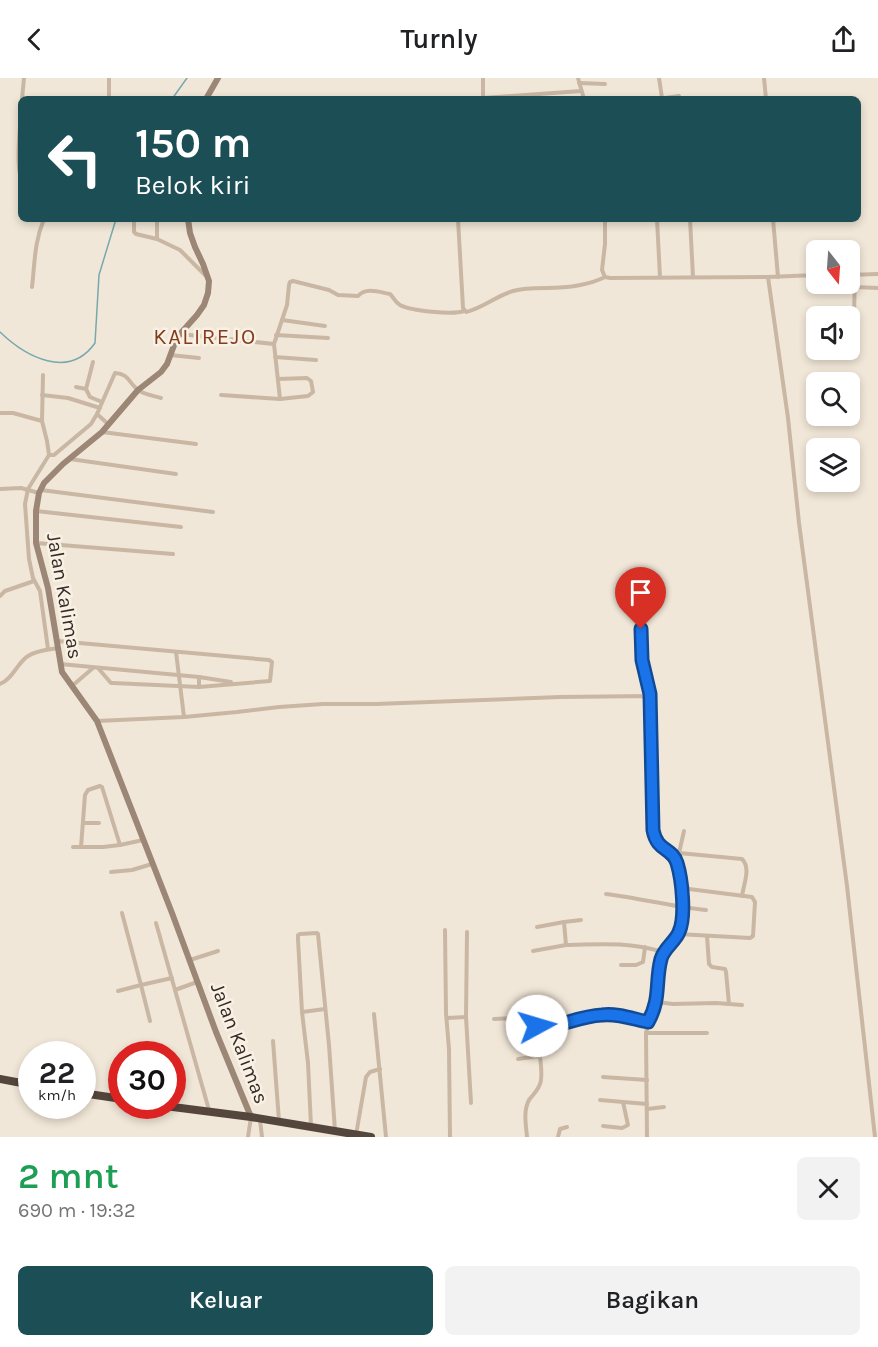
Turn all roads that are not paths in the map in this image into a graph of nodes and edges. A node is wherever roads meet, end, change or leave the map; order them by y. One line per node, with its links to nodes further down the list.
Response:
1 (24, 78): 10 (street)
2 (109, 78): 11 (street)
3 (218, 78): 12 (street)
4 (483, 78): 13 (street)
5 (660, 78): 16 (street)
6 (764, 78): 17 (street)
7 (578, 80): 8 (street); 9 (street)
8 (605, 84)
9 (581, 91): 14 (street); 15 (street)
10 (22, 96)
11 (109, 96)
12 (208, 96)
13 (483, 96)
14 (520, 96)
15 (583, 96)
16 (660, 96)
17 (766, 96)
18 (43, 222): 37 (street)
19 (134, 222): 27 (street)
20 (157, 222): 27 (street)
21 (188, 222): 36 (street)
22 (458, 222): 40 (street)
23 (605, 222): 31 (street)
24 (657, 222): 32 (street)
25 (690, 222): 33 (street)
26 (773, 222): 35 (street)
27 (157, 239): 36 (street)
28 (878, 274): 29 (street)
29 (860, 275)
30 (806, 276): 35 (street)
31 (605, 277): 32 (street); 40 (street)
32 (660, 277): 33 (street)
33 (693, 277): 34 (street)
34 (768, 277): 35 (street); 180 (street)
35 (778, 277)
36 (209, 280): 43 (street)
37 (32, 286)
38 (860, 287): 39 (street)
39 (878, 288)
40 (464, 311): 41 (street)
41 (282, 320): 42 (street); 44 (street)
42 (325, 326)
43 (180, 334): 46 (street); 47 (street)
44 (276, 335): 45 (street); 46 (street)
45 (328, 338)
46 (274, 344): 48 (street)
47 (170, 355): 49 (street); 55 (street)
48 (275, 357): 50 (street); 53 (street)
49 (199, 358)
50 (316, 360)
51 (93, 362): 56 (street)
52 (43, 375): 57 (street)
53 (278, 379): 60 (street); 60 (street)
54 (76, 387): 56 (street)
55 (136, 388): 59 (street); 61 (street); 66 (street)
56 (86, 389): 61 (street)
57 (42, 395): 62 (street); 65 (street)
58 (221, 395): 60 (street)
59 (161, 398)
60 (280, 399)
61 (102, 402): 62 (street)
62 (100, 408): 64 (street)
63 (0, 413): 65 (street)
64 (98, 414): 66 (street); 69 (street)
65 (42, 421): 69 (street)
66 (108, 424): 67 (street)
67 (102, 432): 68 (street); 70 (street)
68 (196, 444)
69 (49, 455): 73 (street)
70 (68, 459): 71 (street); 73 (street)
71 (176, 474)
72 (0, 489): 73 (street)
73 (35, 491): 74 (street, Jalan Kalimas); 75 (street); 79 (street)
74 (36, 511): 76 (street); 77 (street, Jalan Kalimas)
75 (213, 512)
76 (181, 527)
77 (36, 543): 78 (street); 82 (street, Jalan Kalimas)
78 (173, 554)
79 (34, 581): 80 (street); 83 (street)
80 (0, 596)
81 (640, 620): 94 (street)
82 (57, 640): 83 (street, Jalan Kalimas); 84 (street)
83 (53, 649): 85 (street, Jalan Kalimas); 90 (street)
84 (176, 652): 87 (street); 89 (street)
85 (60, 664): 86 (street); 91 (street, Jalan Kalimas)
86 (96, 668): 87 (street); 91 (street); 92 (street)
87 (179, 676): 88 (street); 92 (street)
88 (199, 677): 89 (street); 93 (street)
89 (239, 683): 93 (street)
90 (0, 684)
91 (72, 686): 96 (street, Jalan Kalimas)
92 (182, 687): 93 (street); 95 (street)
93 (199, 687)
94 (650, 696): 95 (street); 105 (street)
95 (184, 717): 96 (street)
96 (97, 721): 100 (street, Jalan Kalimas)
97 (99, 823): 98 (street)
98 (83, 824): 101 (street); 103 (street)
99 (684, 831): 104 (street)
100 (143, 840): 101 (street); 106 (street, Jalan Kalimas)
101 (120, 845): 103 (street)
102 (73, 847): 103 (street)
103 (81, 847)
104 (679, 853): 105 (street); 110 (street)
105 (675, 857): 108 (street)
106 (152, 864): 107 (street); 127 (street, Jalan Kalimas)
107 (111, 872)
108 (681, 888): 110 (street); 111 (street)
109 (606, 894): 111 (street)
110 (742, 896): 121 (street)
111 (682, 908): 112 (street); 120 (street)
112 (706, 910)
113 (122, 913): 131 (street)
114 (581, 920): 115 (street)
115 (564, 922): 117 (street); 122 (street)
116 (156, 923): 129 (street)
117 (537, 927)
118 (445, 930): 141 (street)
119 (467, 932): 140 (street)
120 (678, 934): 121 (street); 126 (street)
121 (707, 936): 135 (street)
122 (566, 945): 123 (street); 125 (street)
123 (645, 947): 126 (street); 128 (street)
124 (218, 951): 127 (street)
125 (533, 951)
126 (663, 952): 134 (street)
127 (190, 960): 130 (street, Jalan Kalimas)
128 (621, 965)
129 (172, 978): 131 (street); 132 (street)
130 (198, 982): 132 (street); 165 (street, Jalan Kalimas)
131 (141, 985): 133 (street); 143 (street)
132 (175, 990): 164 (street)
133 (118, 991)
134 (657, 1002): 135 (street); 144 (street)
135 (729, 1004): 136 (street)
136 (742, 1005)
137 (326, 1009): 138 (street); 138 (street); 170 (street)
138 (302, 1012): 169 (street)
139 (374, 1014): 153 (street)
140 (466, 1017): 141 (street); 160 (street)
141 (447, 1018): 176 (street)
142 (494, 1019): 145 (street)
143 (150, 1021)
144 (648, 1022): 145 (street); 146 (street)
145 (537, 1029): 149 (street)
146 (646, 1033): 147 (street); 156 (street)
147 (707, 1033)
148 (273, 1041): 166 (street)
149 (538, 1042): 150 (street); 151 (street)
150 (514, 1044)
151 (539, 1056): 152 (street); 177 (street)
152 (518, 1059)
153 (380, 1069): 171 (street); 175 (street)
154 (603, 1077): 156 (street)
155 (0, 1079): 157 (highway)
156 (647, 1080): 161 (street)
157 (18, 1082)
158 (600, 1100): 159 (street)
159 (623, 1102): 161 (street); 167 (street)
160 (471, 1103)
161 (647, 1106): 162 (street); 179 (street)
162 (664, 1107)
163 (186, 1109): 164 (highway)
164 (210, 1112): 165 (highway)
165 (255, 1118): 166 (highway); 172 (street); 173 (street)
166 (279, 1122): 169 (highway)
167 (603, 1126)
168 (567, 1127): 178 (street)
169 (311, 1128): 170 (highway)
170 (335, 1132): 171 (highway)
171 (356, 1135): 174 (highway)
172 (248, 1137)
173 (262, 1137)
174 (371, 1137)
175 (386, 1137)
176 (450, 1137)
177 (527, 1137)
178 (558, 1137)
179 (647, 1137)
180 (875, 1137)

